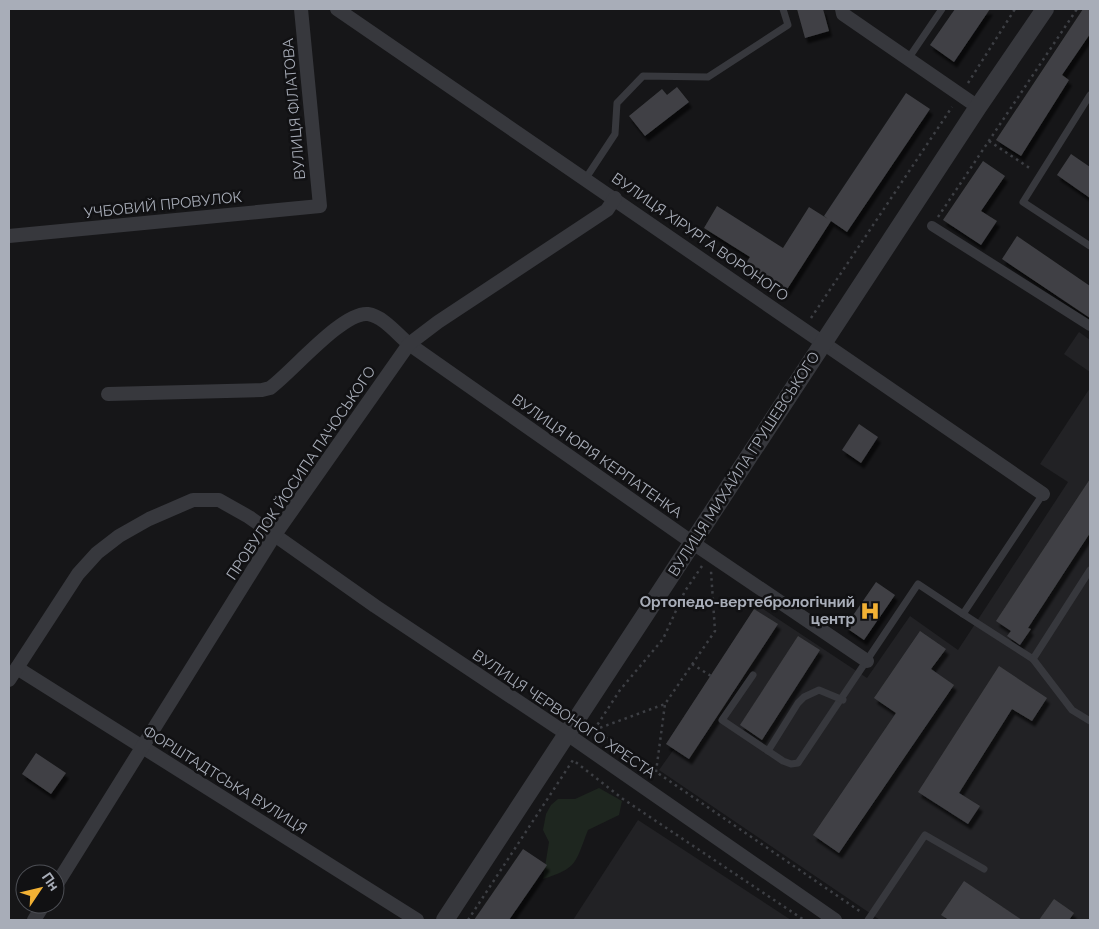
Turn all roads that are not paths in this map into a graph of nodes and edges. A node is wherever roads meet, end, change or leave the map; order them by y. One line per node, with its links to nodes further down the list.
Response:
1 (301, 9): 12 (street, ВУЛИЦЯ ФІЛАТОВА)
2 (337, 9): 10 (street, ВУЛИЦЯ ХІРУРГА ВОРОНОГО)
3 (783, 9): 10 (lane)
4 (842, 9): 7 (street)
5 (942, 9): 7 (lane)
6 (1044, 9): 9 (street, ВУЛИЦЯ МИХАЙЛА ГРУШЕВСЬКОГО)
7 (908, 59): 9 (street)
8 (1090, 94): 15 (lane)
9 (978, 107): 17 (street, ВУЛИЦЯ МИХАЙЛА ГРУШЕВСЬКОГО)
10 (586, 178): 11 (street, ВУЛИЦЯ ХІРУРГА ВОРОНОГО)
11 (615, 198): 17 (street, ВУЛИЦЯ ХІРУРГА ВОРОНОГО); 18 (street, ПРОВУЛОК ЙОСИПА ПАЧОСЬКОГО)
12 (320, 206): 14 (street, УЧБОВИЙ ПРОВУЛОК)
13 (932, 226): 16 (street)
14 (9, 236)
15 (1090, 246)
16 (1090, 326)
17 (824, 343): 20 (street, ВУЛИЦЯ ХІРУРГА ВОРОНОГО); 22 (street, ВУЛИЦЯ МИХАЙЛА ГРУШЕВСЬКОГО)
18 (409, 344): 19 (street, ВУЛИЦЯ ЮРІЯ КЕРПАТЕНКА); 21 (street, ПРОВУЛОК ЙОСИПА ПАЧОСЬКОГО); 22 (street, ВУЛИЦЯ ЮРІЯ КЕРПАТЕНКА)
19 (108, 394)
20 (1044, 494): 24 (lane)
21 (274, 536): 27 (street, ВУЛИЦЯ ЧЕРВОНОГО ХРЕСТА); 32 (street, ВУЛИЦЯ ЧЕРВОНОГО ХРЕСТА); 33 (street, ПРОВУЛОК ЙОСИПА ПАЧОСЬКОГО)
22 (693, 543): 26 (street, ВУЛИЦЯ ЮРІЯ КЕРПАТЕНКА); 32 (street, ВУЛИЦЯ МИХАЙЛА ГРУШЕВСЬКОГО)
23 (1090, 570): 25 (lane)
24 (963, 614): 25 (lane); 26 (lane)
25 (1033, 659): 31 (lane)
26 (867, 661): 30 (lane)
27 (16, 668): 29 (street, ВУЛИЦЯ ЧЕРВОНОГО ХРЕСТА); 33 (street, ФОРШТАДТСЬКА ВУЛИЦЯ)
28 (752, 675): 34 (lane)
29 (9, 680)
30 (842, 700): 34 (lane); 34 (lane)
31 (1090, 721)
32 (567, 734): 39 (street, ВУЛИЦЯ МИХАЙЛА ГРУШЕВСЬКОГО); 40 (street, ВУЛИЦЯ ЧЕРВОНОГО ХРЕСТА)
33 (143, 748): 36 (street, ПРОВУЛОК ЙОСИПА ПАЧОСЬКОГО); 38 (street, ФОРШТАДТСЬКА ВУЛИЦЯ)
34 (768, 751)
35 (984, 868): 37 (lane)
36 (65, 870)
37 (868, 919)
38 (416, 920)
39 (445, 920)
40 (834, 920)

